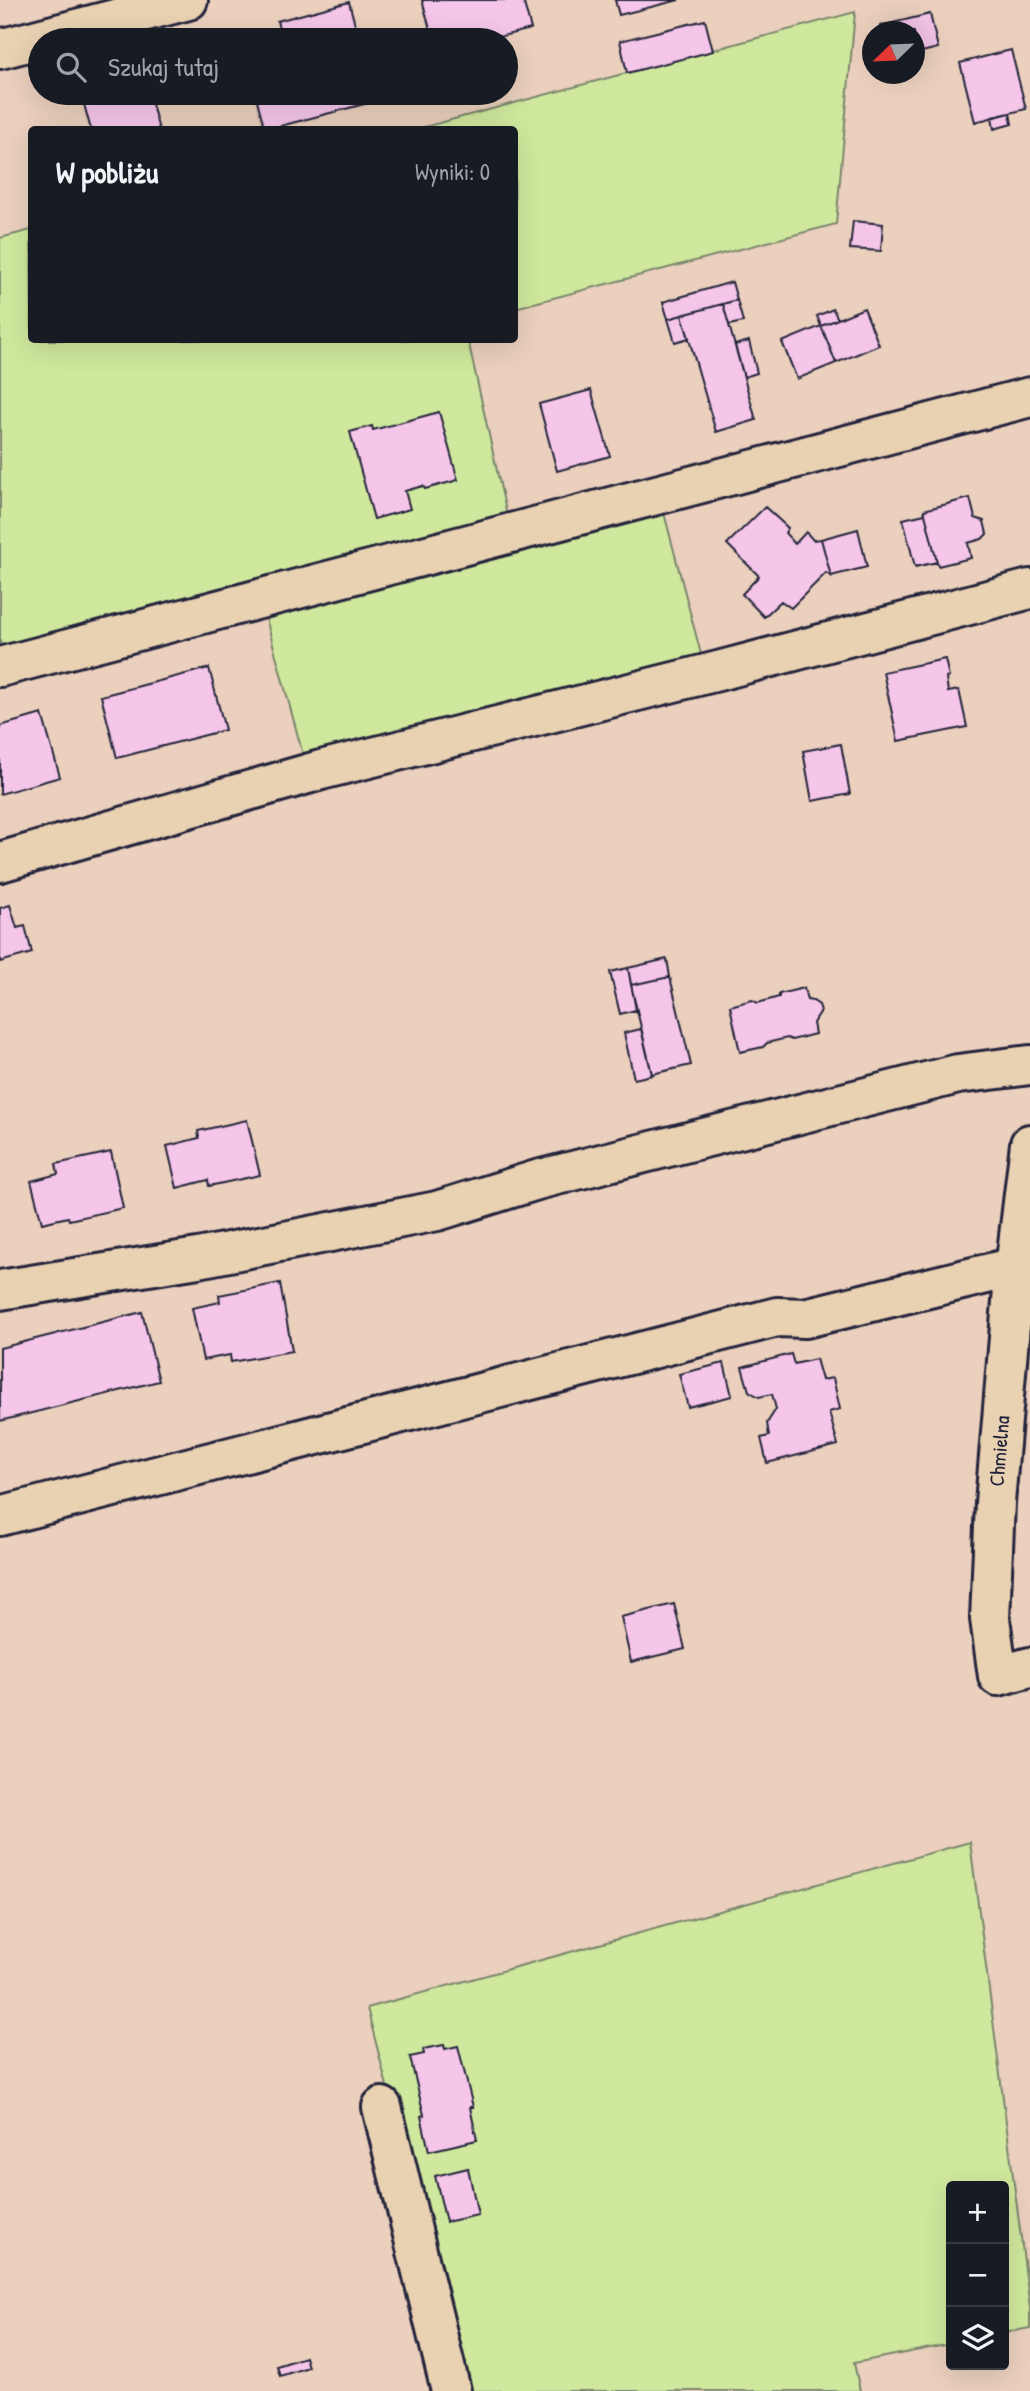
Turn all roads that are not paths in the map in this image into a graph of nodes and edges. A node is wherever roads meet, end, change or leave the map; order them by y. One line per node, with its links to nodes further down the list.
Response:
1 (188, 0): 2 (street)
2 (81, 28)
3 (28, 42): 4 (street)
4 (0, 49)
5 (1030, 397): 7 (street)
6 (1030, 589): 8 (street)
7 (0, 667)
8 (0, 862)
9 (1030, 1065): 12 (street)
10 (1030, 1144): 11 (street, Chmielna)
11 (1015, 1267): 13 (street); 14 (street, Chmielna)
12 (0, 1290)
13 (0, 1516)
14 (1014, 1671)
15 (382, 2107): 16 (street)
16 (451, 2391)

